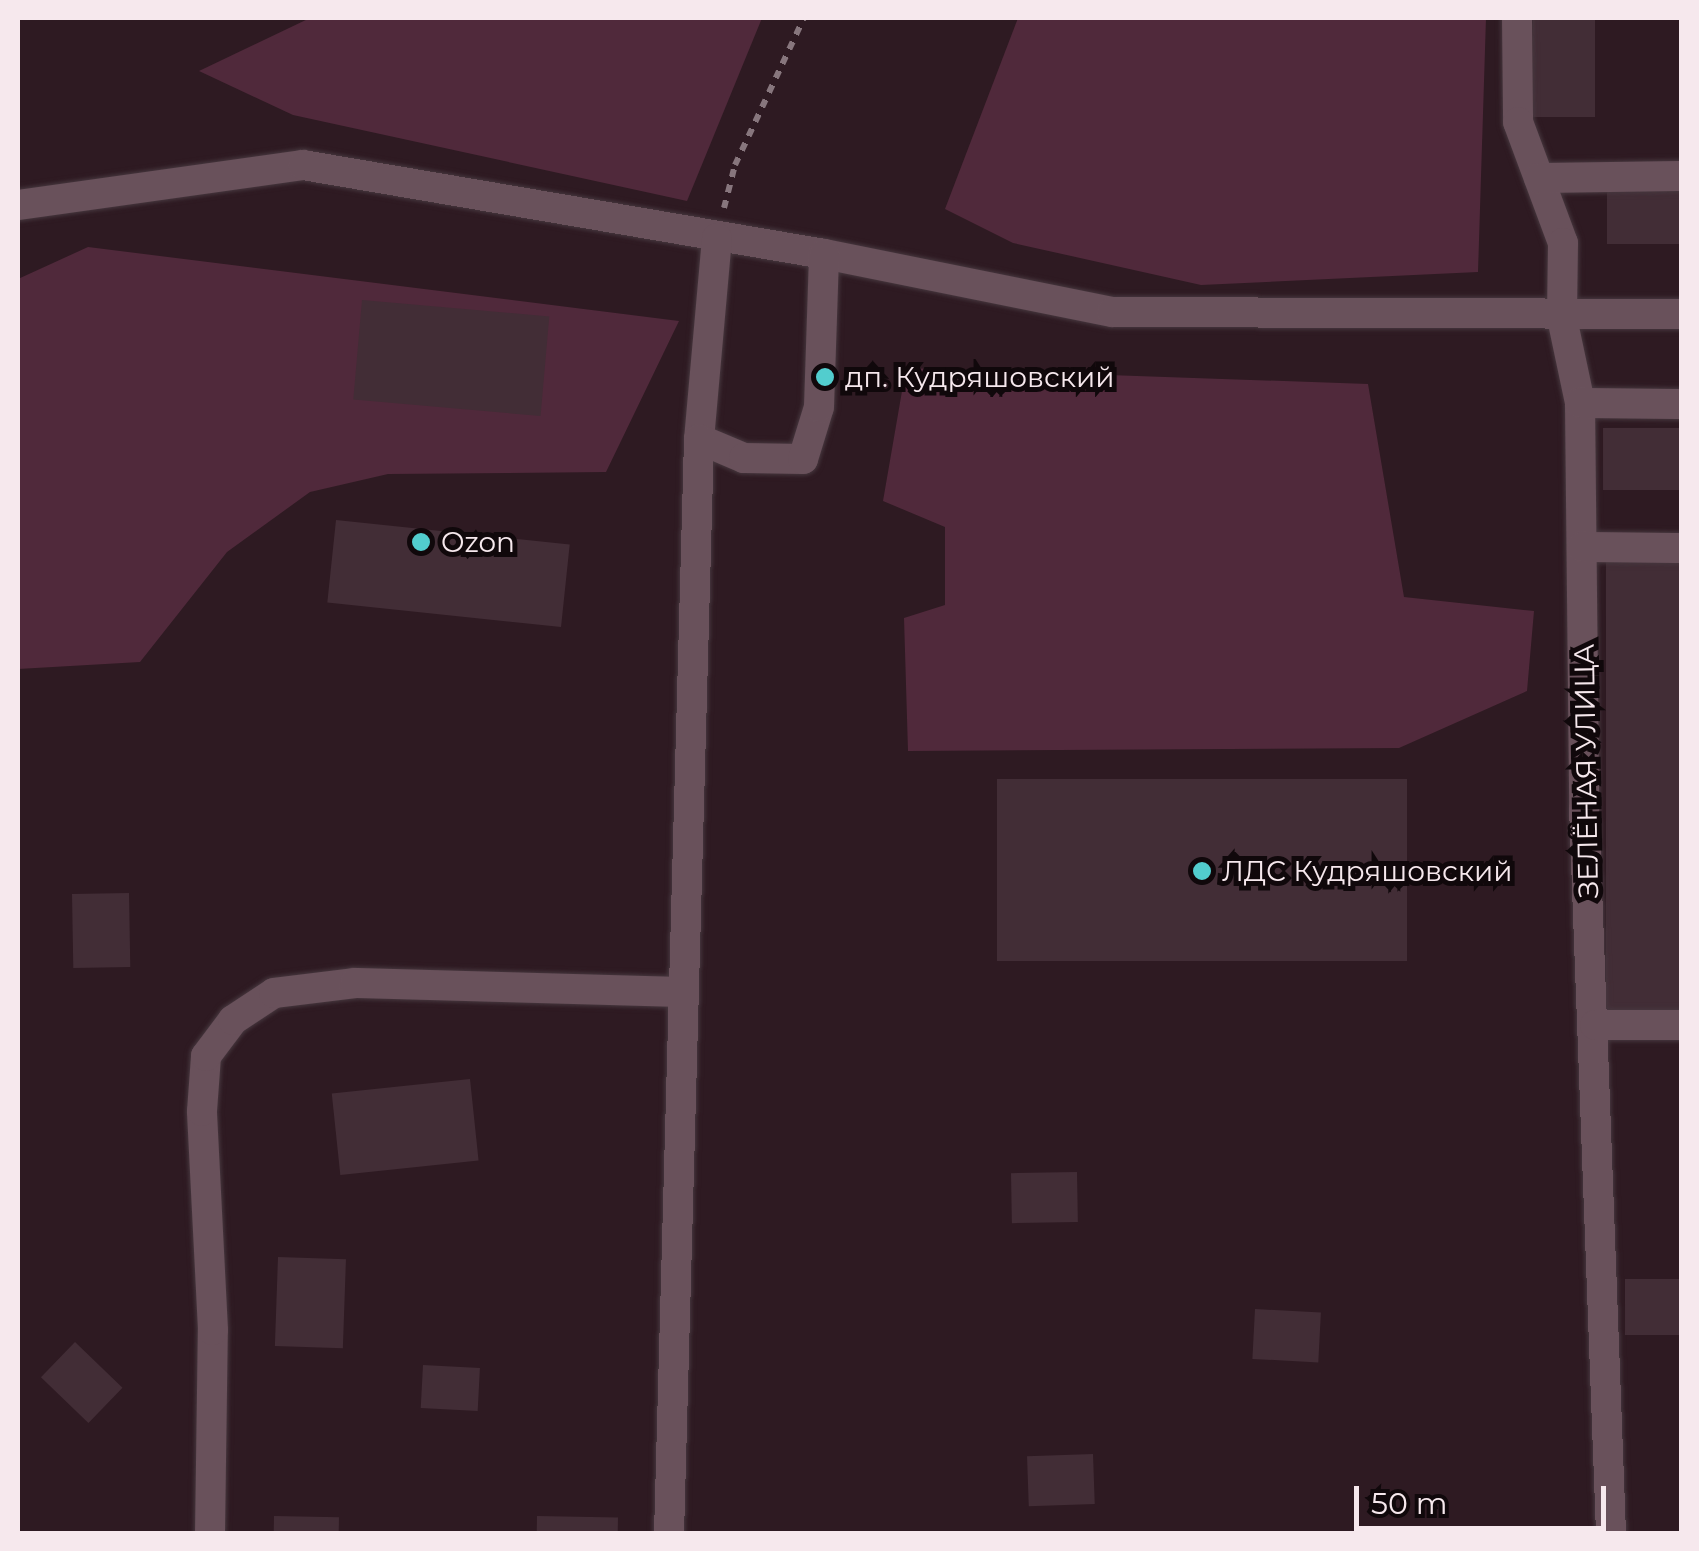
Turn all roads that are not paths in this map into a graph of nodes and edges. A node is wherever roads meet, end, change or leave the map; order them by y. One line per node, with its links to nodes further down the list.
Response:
1 (1516, 18): 3 (street, ЗЕЛЁНАЯ УЛИЦА)
2 (1682, 176): 3 (street)
3 (1539, 178): 8 (street, ЗЕЛЁНАЯ УЛИЦА)
4 (18, 204): 5 (street)
5 (717, 238): 6 (street); 11 (street)
6 (824, 254): 8 (street); 11 (street)
7 (1682, 314): 8 (street)
8 (1562, 318): 9 (street, ЗЕЛЁНАЯ УЛИЦА)
9 (1580, 403): 10 (street); 12 (street, ЗЕЛЁНАЯ УЛИЦА)
10 (1682, 404)
11 (699, 439): 14 (street)
12 (1582, 546): 13 (street); 15 (street, ЗЕЛЁНАЯ УЛИЦА)
13 (1682, 548)
14 (684, 992): 17 (street); 18 (street)
15 (1595, 1025): 16 (street); 19 (street, ЗЕЛЁНАЯ УЛИЦА)
16 (1682, 1025)
17 (210, 1534)
18 (669, 1534)
19 (1611, 1534)

